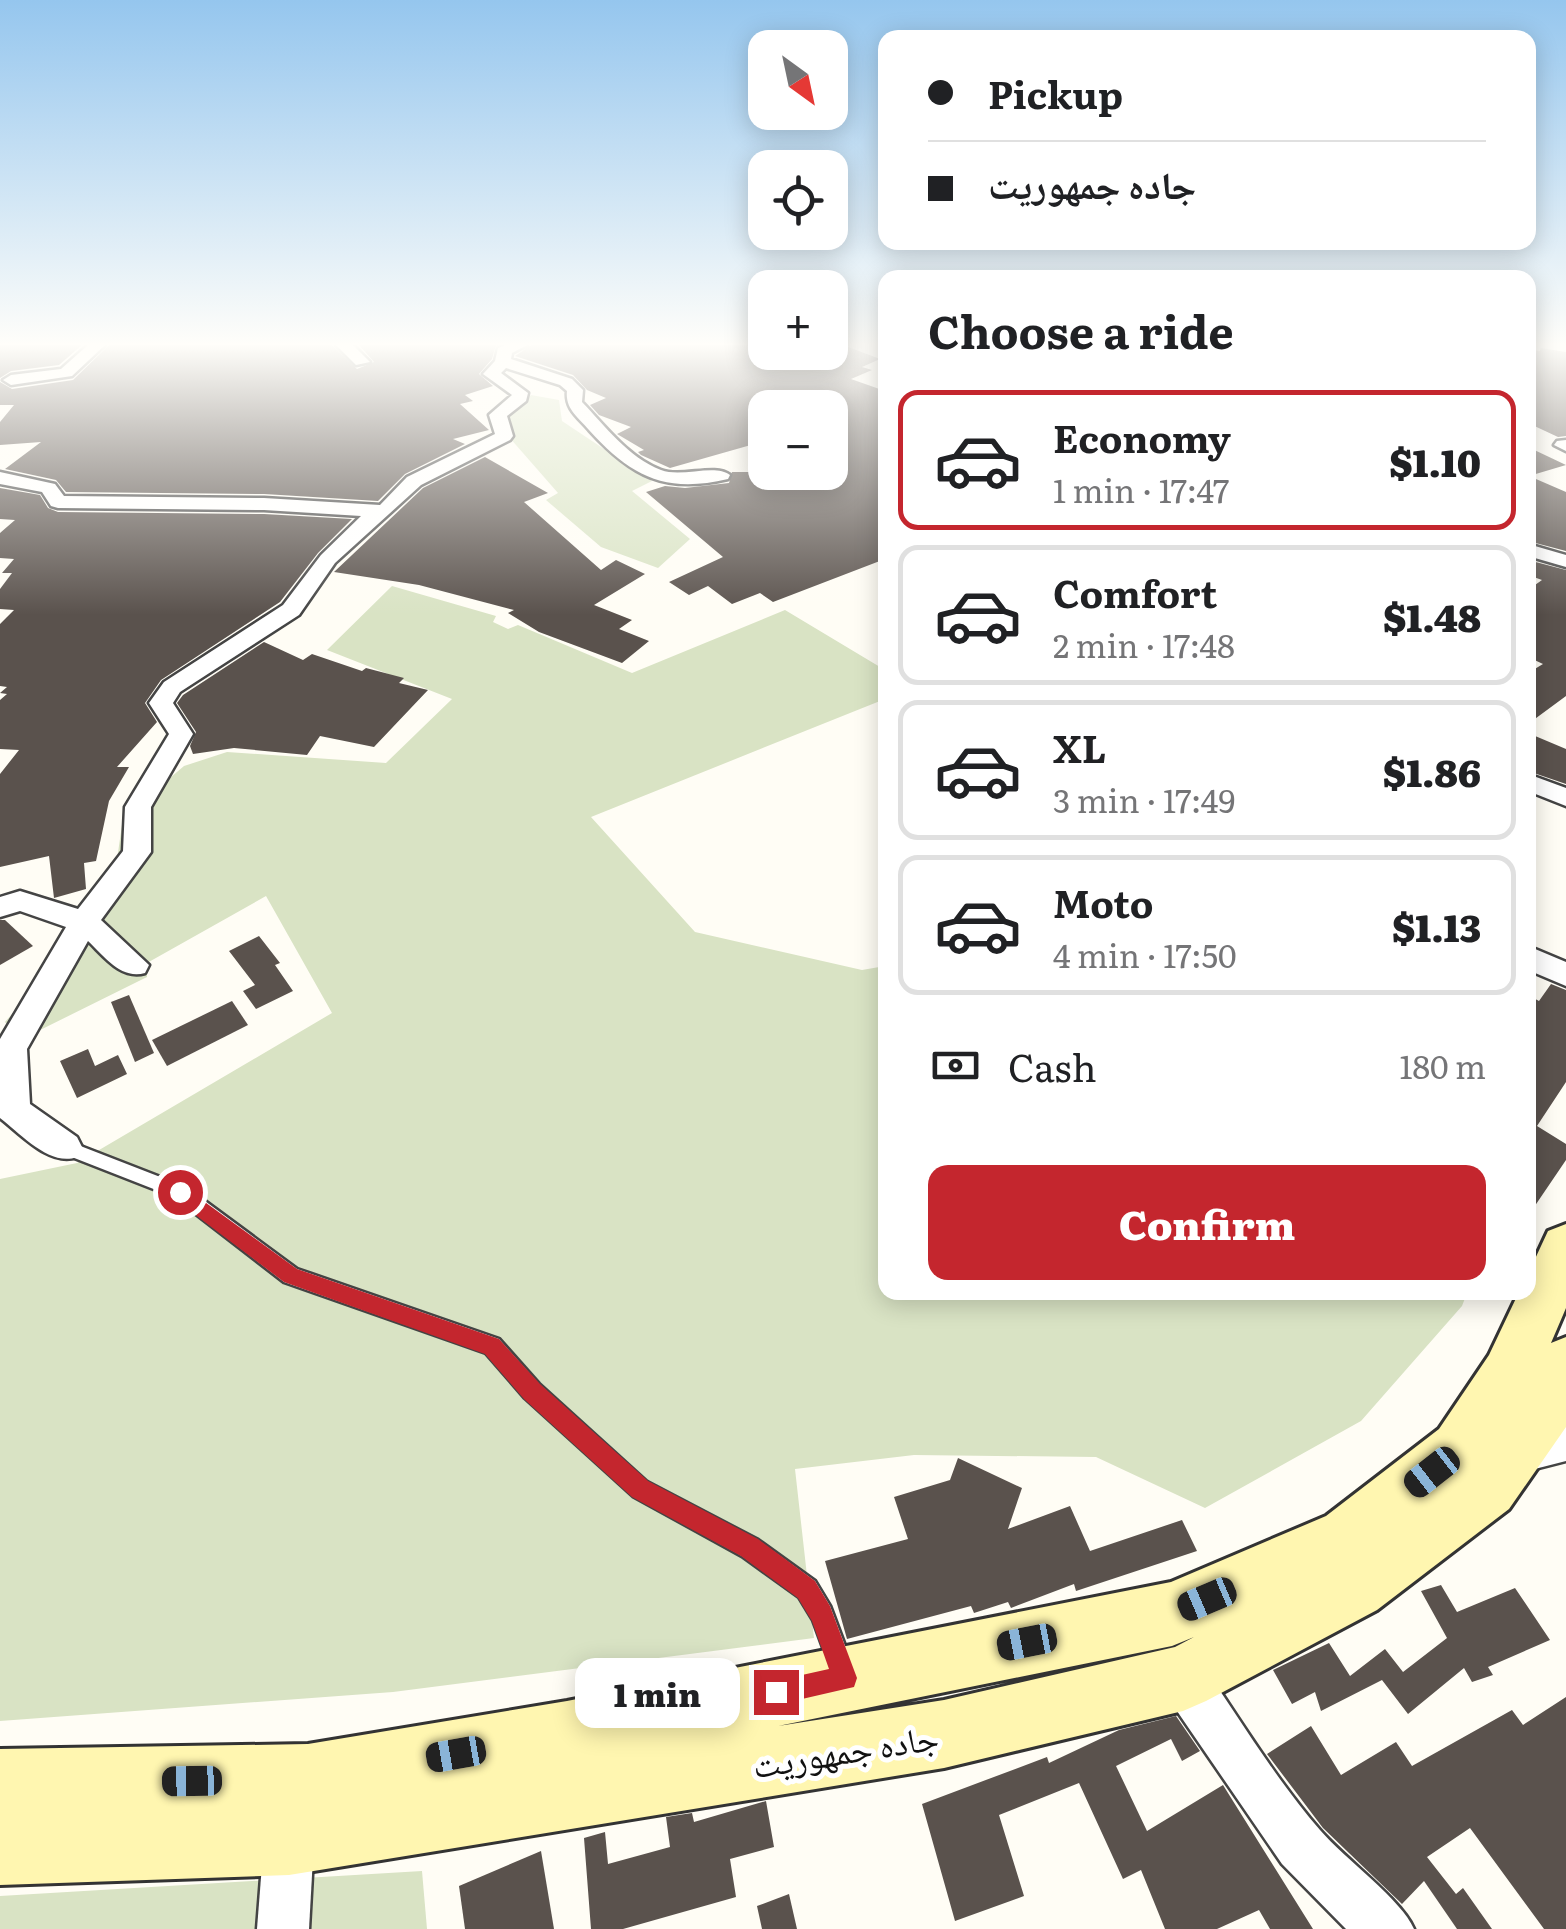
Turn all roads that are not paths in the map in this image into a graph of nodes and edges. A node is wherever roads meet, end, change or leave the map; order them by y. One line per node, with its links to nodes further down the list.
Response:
1 (504, 435): 5 (street)
2 (601, 435): 3 (street)
3 (721, 474)
4 (0, 478): 5 (street)
5 (377, 511): 11 (street)
6 (1536, 553): 7 (street)
7 (1566, 562)
8 (1536, 785): 9 (street)
9 (1566, 798)
10 (0, 907): 11 (street)
11 (84, 922): 13 (street); 15 (street)
12 (1536, 961): 14 (street)
13 (134, 965)
14 (1566, 975)
15 (7, 1105): 16 (street)
16 (65, 1147): 20 (lane)
17 (1566, 1248): 20 (main road, جاده جمهوریت)
18 (1566, 1364): 19 (main road, جاده جمهوریت)
19 (1539, 1445): 21 (main road, جاده جمهوریت)
20 (845, 1678): 22 (main road, جاده جمهوریت)
21 (1183, 1678): 23 (main road, جاده جمهوریت); 26 (street)
22 (0, 1784)
23 (289, 1838): 24 (main road, جاده جمهوریت); 25 (street)
24 (0, 1849)
25 (282, 1929)
26 (1388, 1929)

